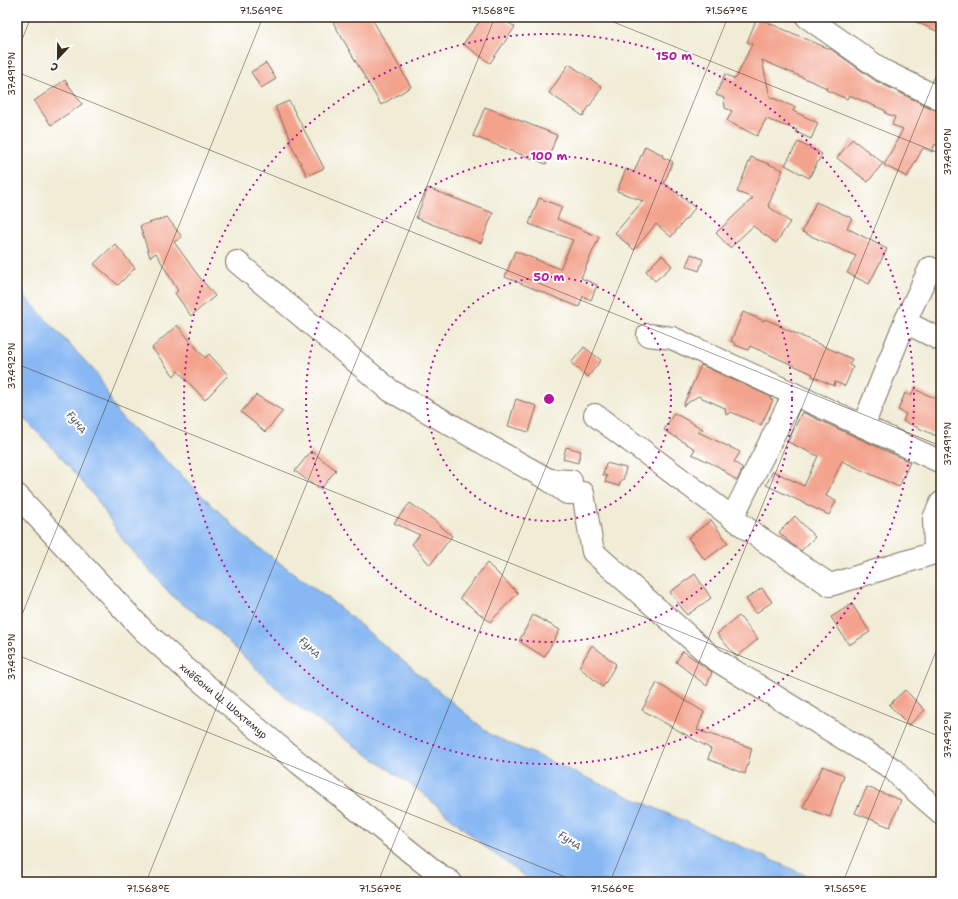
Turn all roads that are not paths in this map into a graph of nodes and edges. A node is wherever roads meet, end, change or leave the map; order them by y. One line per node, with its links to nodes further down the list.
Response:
1 (807, 17): 2 (street)
2 (941, 99)
3 (237, 262): 12 (street)
4 (941, 273): 5 (street)
5 (905, 322): 7 (street); 10 (street)
6 (648, 335): 8 (street)
7 (941, 340)
8 (794, 394): 10 (street); 16 (street)
9 (595, 415): 16 (street)
10 (863, 426): 11 (street)
11 (941, 462)
12 (549, 480): 13 (street); 18 (street)
13 (571, 481)
14 (17, 495): 19 (street, хиёбони Ш. Шоҳтемур)
15 (941, 503): 17 (street)
16 (732, 518): 17 (street)
17 (938, 551)
18 (941, 813)
19 (451, 882)

